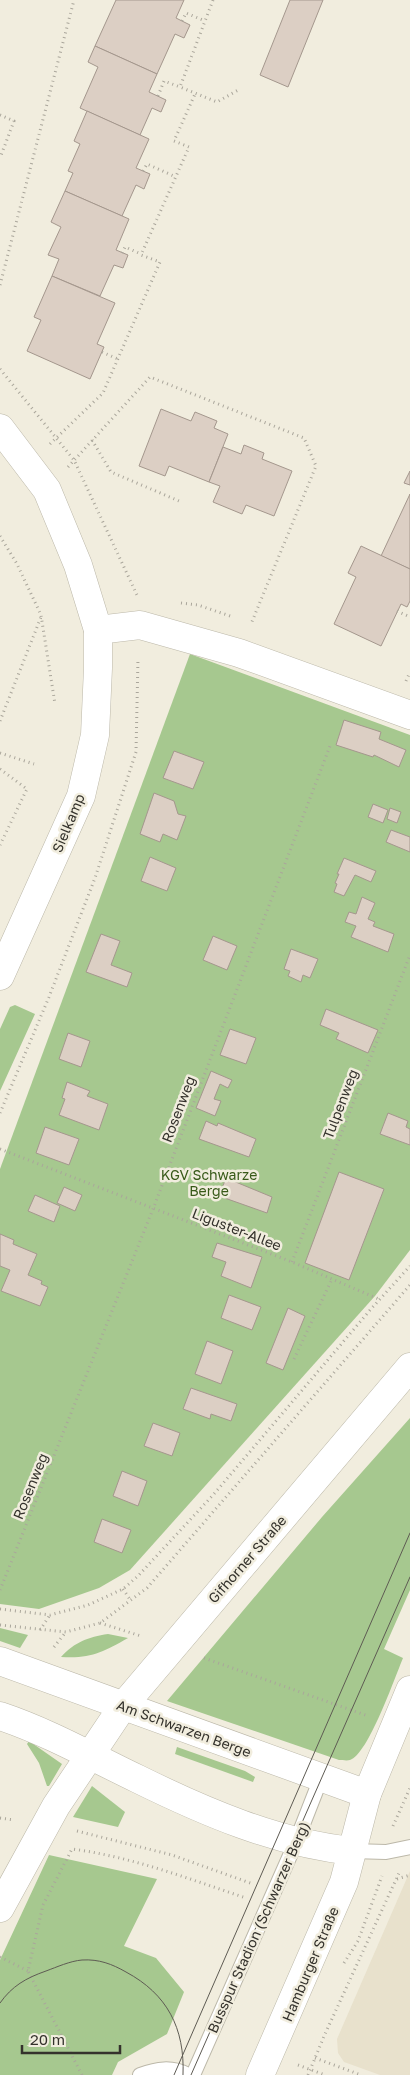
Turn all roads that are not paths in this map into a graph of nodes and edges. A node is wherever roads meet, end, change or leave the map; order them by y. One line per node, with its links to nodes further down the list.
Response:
1 (0, 428): 2 (street, Sielkamp)
2 (98, 630): 3 (street); 4 (street, Sielkamp)
3 (410, 715)
4 (0, 976)
5 (410, 1367): 8 (street, Gifhorner Straße)
6 (0, 1661): 8 (street, Am Schwarzen Berge)
7 (410, 1690): 12 (street)
8 (123, 1706): 10 (street, Gifhorner Straße); 11 (street, Am Schwarzen Berge)
9 (0, 1716): 10 (street)
10 (88, 1754): 13 (street); 16 (street)
11 (321, 1778): 12 (street, Am Schwarzen Berge); 13 (lane, Busspur Stadion (Schwarzer Berg))
12 (368, 1794): 15 (street)
13 (296, 1842): 15 (street); 19 (lane, Busspur Stadion (Schwarzer Berg))
14 (410, 1847): 15 (lane)
15 (352, 1851): 20 (street, Hamburger Straße)
16 (0, 1908)
17 (140, 2075): 18 (lane)
18 (188, 2075)
19 (193, 2075)
20 (260, 2075)

